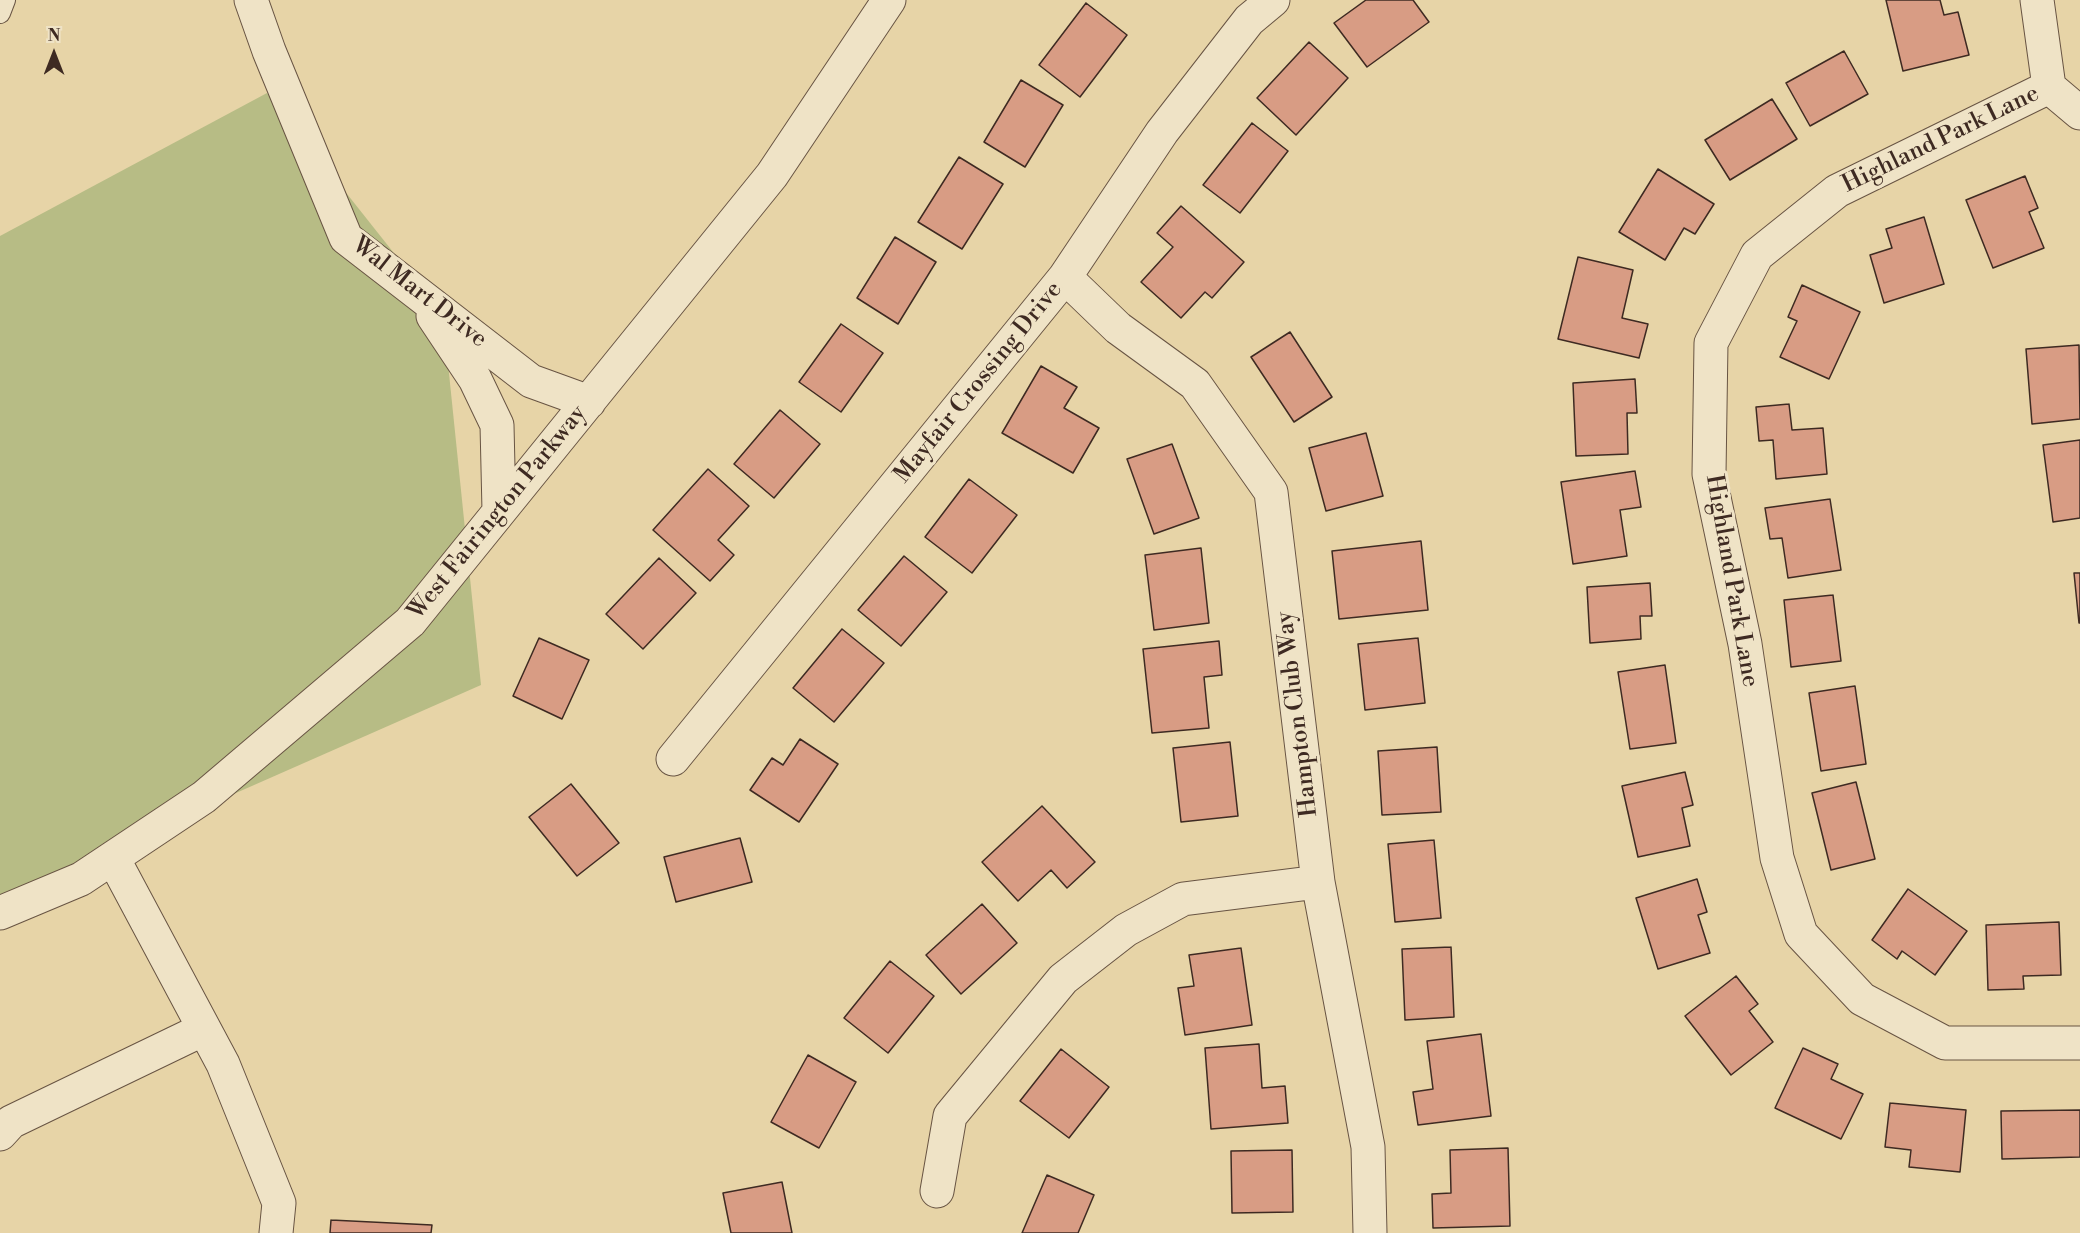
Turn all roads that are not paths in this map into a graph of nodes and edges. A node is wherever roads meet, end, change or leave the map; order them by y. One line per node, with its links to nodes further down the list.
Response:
1 (5, 0): 6 (lane)
2 (251, 0): 10 (street, Wal Mart Drive)
3 (889, 0): 11 (street, West Fairington Parkway)
4 (2037, 0): 7 (street)
5 (1251, 7): 9 (street, Mayfair Crossing Drive)
6 (0, 13)
7 (2049, 87): 8 (street); 18 (street, Highland Park Lane)
8 (2080, 113)
9 (1065, 277): 13 (street, Mayfair Crossing Drive); 15 (street, Hampton Club Way)
10 (418, 294): 11 (street, Wal Mart Drive); 12 (street)
11 (589, 402): 12 (street, West Fairington Parkway)
12 (499, 511): 14 (street, West Fairington Parkway)
13 (673, 759)
14 (113, 858): 16 (street, West Fairington Parkway); 17 (street)
15 (1318, 882): 20 (street); 22 (street, Hampton Club Way)
16 (0, 913)
17 (204, 1029): 19 (street); 21 (street)
18 (2080, 1042)
19 (0, 1134)
20 (937, 1191)
21 (276, 1233)
22 (1370, 1233)

